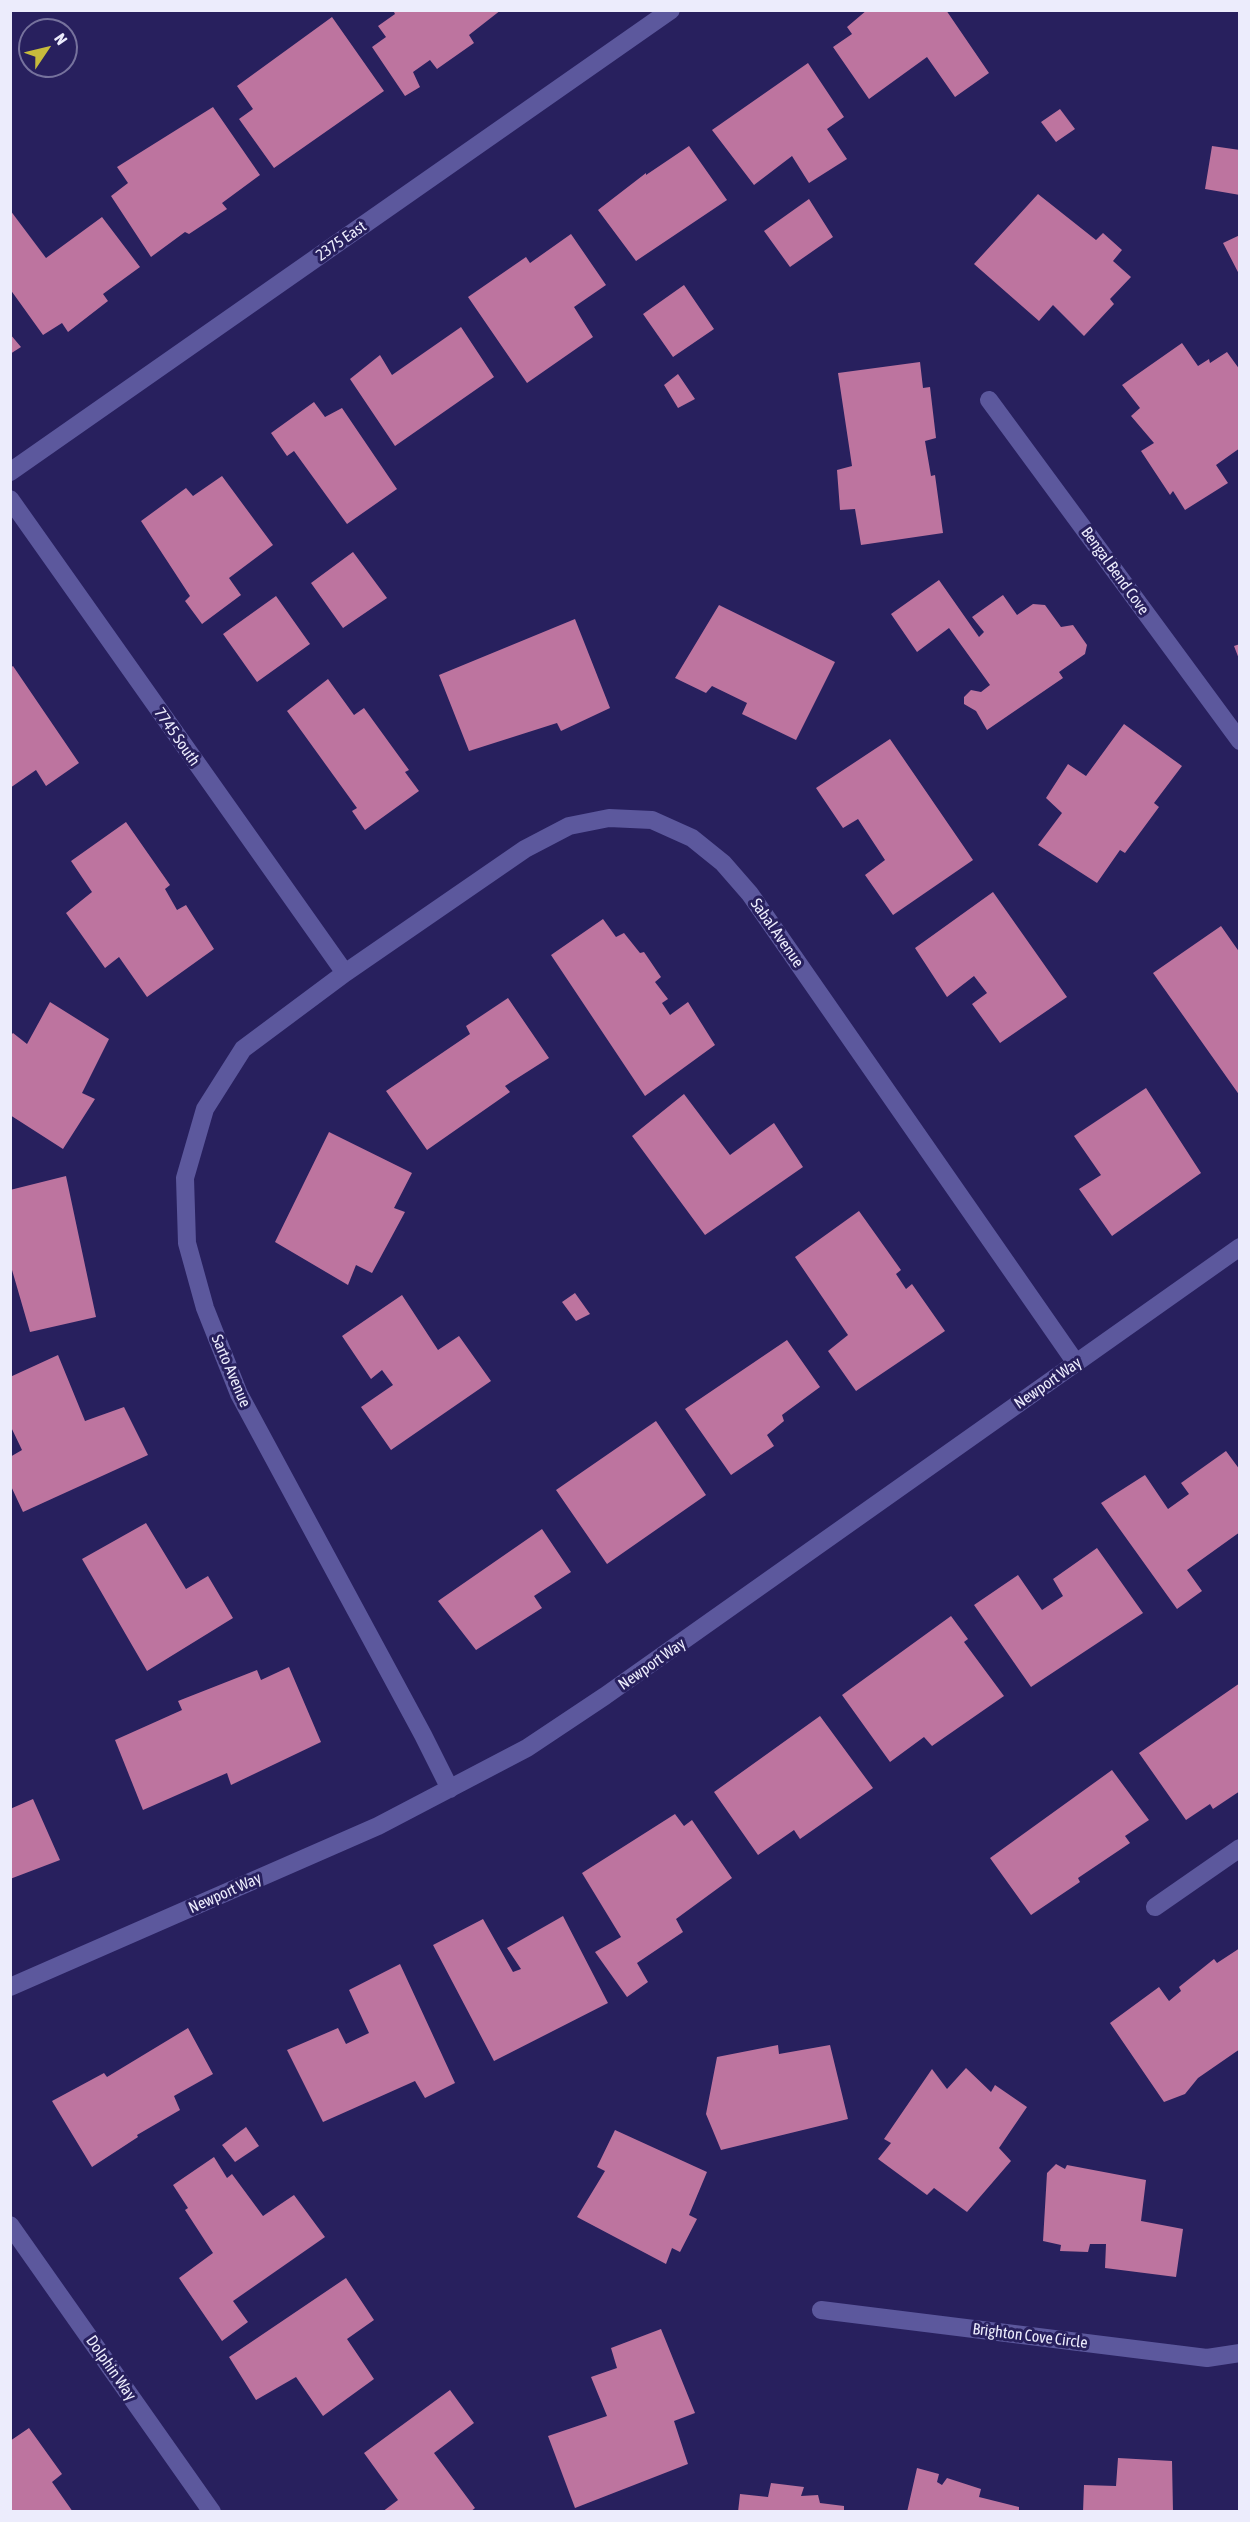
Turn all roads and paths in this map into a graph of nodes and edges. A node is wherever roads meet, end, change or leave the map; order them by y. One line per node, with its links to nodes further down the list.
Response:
1 (671, 10): 3 (street, 2375 East)
2 (989, 400): 5 (street, Bengal Bend Cove)
3 (10, 472)
4 (10, 499): 6 (street, 7745 South)
5 (1239, 741)
6 (345, 973): 8 (street, Sabal Avenue); 9 (street, Sarto Avenue)
7 (1239, 1247): 8 (street, Newport Way)
8 (1076, 1363): 9 (street, Newport Way)
9 (450, 1789): 12 (street, Newport Way)
10 (1239, 1848): 11 (street)
11 (1155, 1907)
12 (10, 1988)
13 (10, 2225): 16 (street, Dolphin Way)
14 (821, 2310): 15 (street, Brighton Cove Circle)
15 (1239, 2354)
16 (212, 2511)

